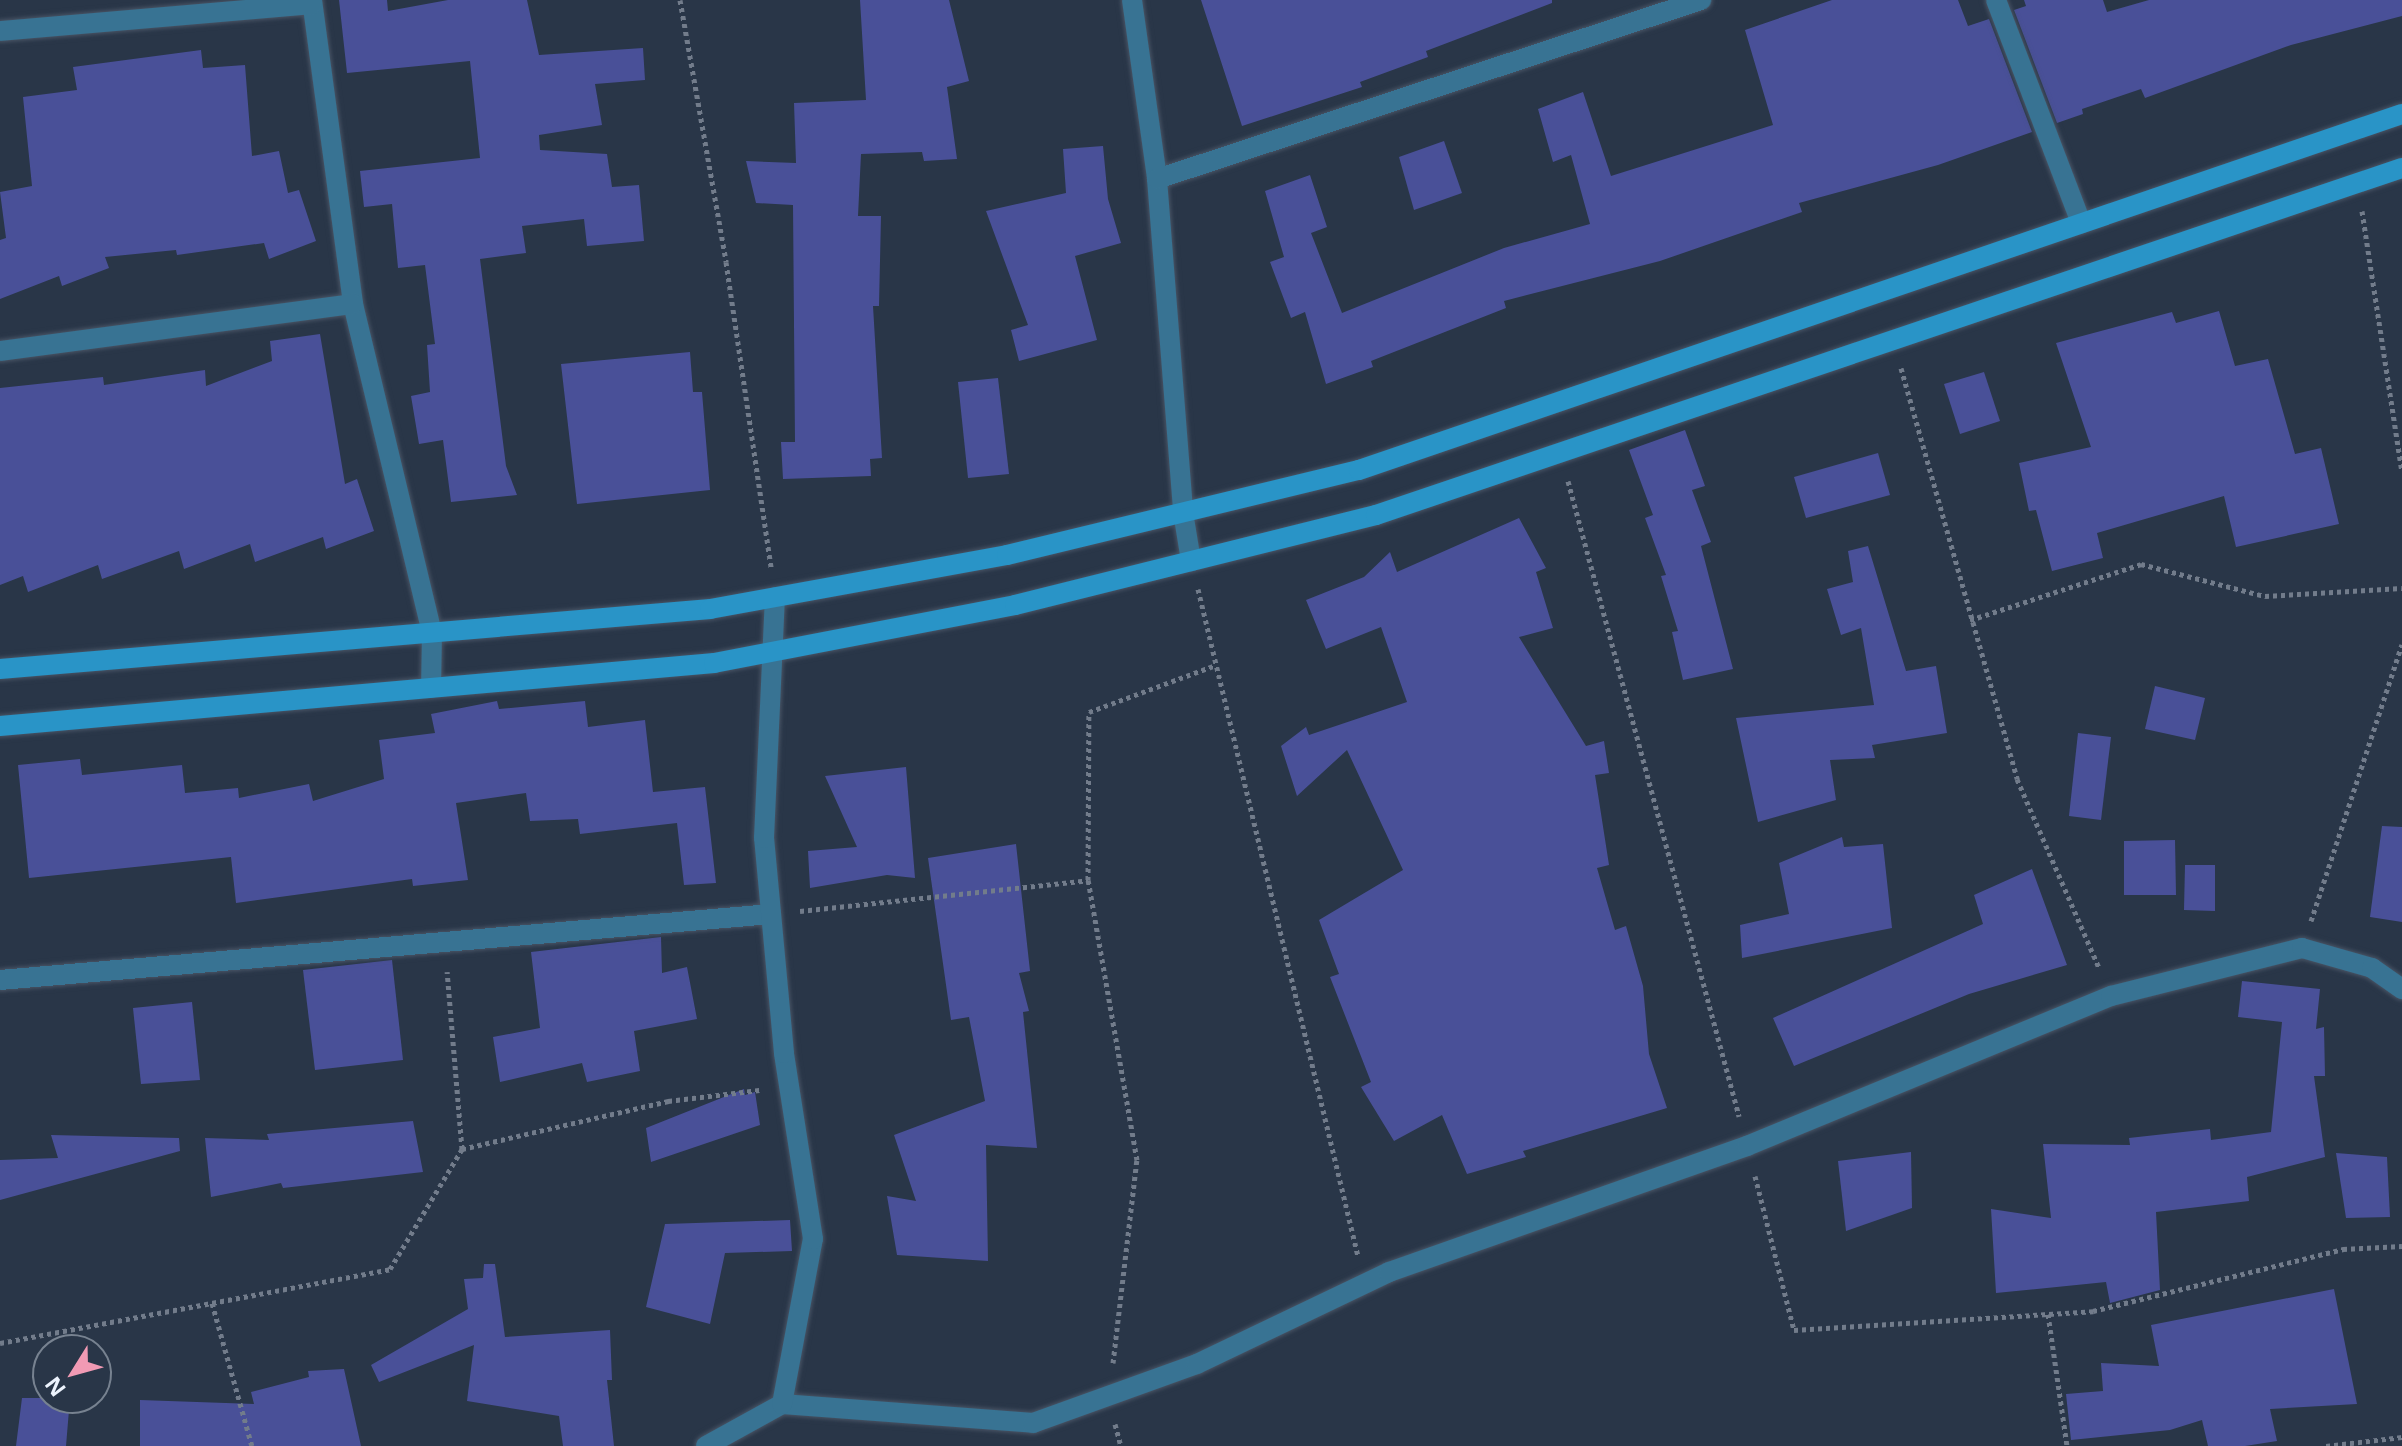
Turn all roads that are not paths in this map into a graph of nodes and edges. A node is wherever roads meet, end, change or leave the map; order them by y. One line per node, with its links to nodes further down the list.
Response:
1 (1132, 0): 8 (street)
2 (1701, 0): 8 (street)
3 (1996, 0): 9 (street)
4 (312, 2): 5 (street); 10 (street)
5 (0, 31)
6 (2402, 114): 9 (main road)
7 (2402, 168): 13 (main road)
8 (1157, 179): 12 (street)
9 (2081, 223): 12 (main road)
10 (353, 304): 11 (street); 15 (street)
11 (0, 351)
12 (1183, 512): 13 (street); 14 (main road)
13 (1191, 561): 16 (main road)
14 (775, 597): 15 (main road); 16 (street)
15 (432, 633): 17 (main road); 18 (street)
16 (776, 651): 18 (main road); 20 (street)
17 (0, 669)
18 (431, 688): 19 (main road)
19 (0, 726)
20 (771, 914): 21 (street); 23 (street)
21 (0, 980)
22 (2402, 989): 23 (street)
23 (782, 1404): 24 (street)
24 (706, 1446)

